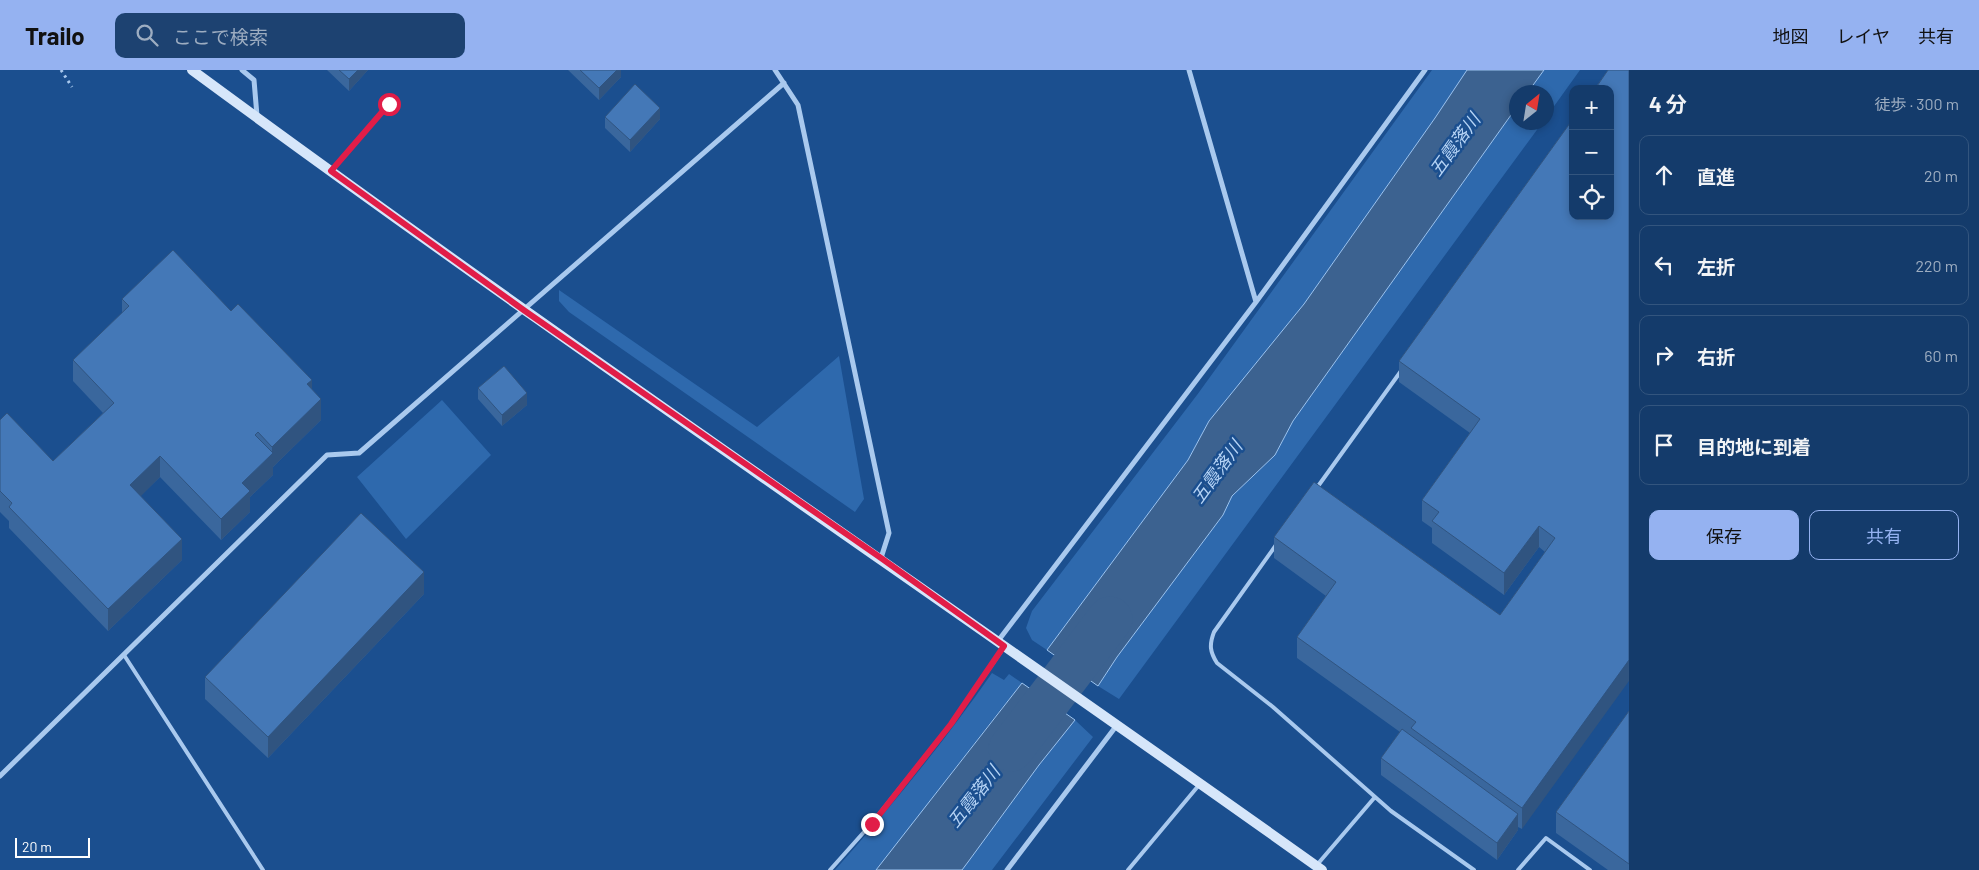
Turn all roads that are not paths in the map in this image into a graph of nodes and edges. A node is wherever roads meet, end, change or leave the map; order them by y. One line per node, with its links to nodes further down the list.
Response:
1 (192, 70): 8 (street)
2 (242, 70): 8 (street)
3 (775, 70): 6 (street)
4 (1189, 70): 10 (street)
5 (1425, 70): 10 (street)
6 (784, 83): 11 (street); 15 (street)
7 (389, 104): 9 (lane)
8 (257, 118): 9 (street)
9 (331, 171): 11 (street)
10 (1256, 302): 16 (street)
11 (525, 311): 15 (street); 17 (street)
12 (1405, 366): 13 (lane)
13 (1312, 495)
14 (1277, 543): 21 (lane)
15 (881, 558): 16 (street)
16 (1001, 644): 18 (street); 24 (lane)
17 (124, 655): 19 (street); 23 (lane)
18 (1117, 724): 20 (street); 25 (street)
19 (0, 776)
20 (1200, 784): 22 (street); 26 (lane)
21 (1375, 797): 22 (lane); 27 (lane)
22 (1319, 868)
23 (264, 870)
24 (830, 870)
25 (1007, 870)
26 (1128, 870)
27 (1474, 870)
28 (1518, 870): 29 (lane)
29 (1590, 870)

